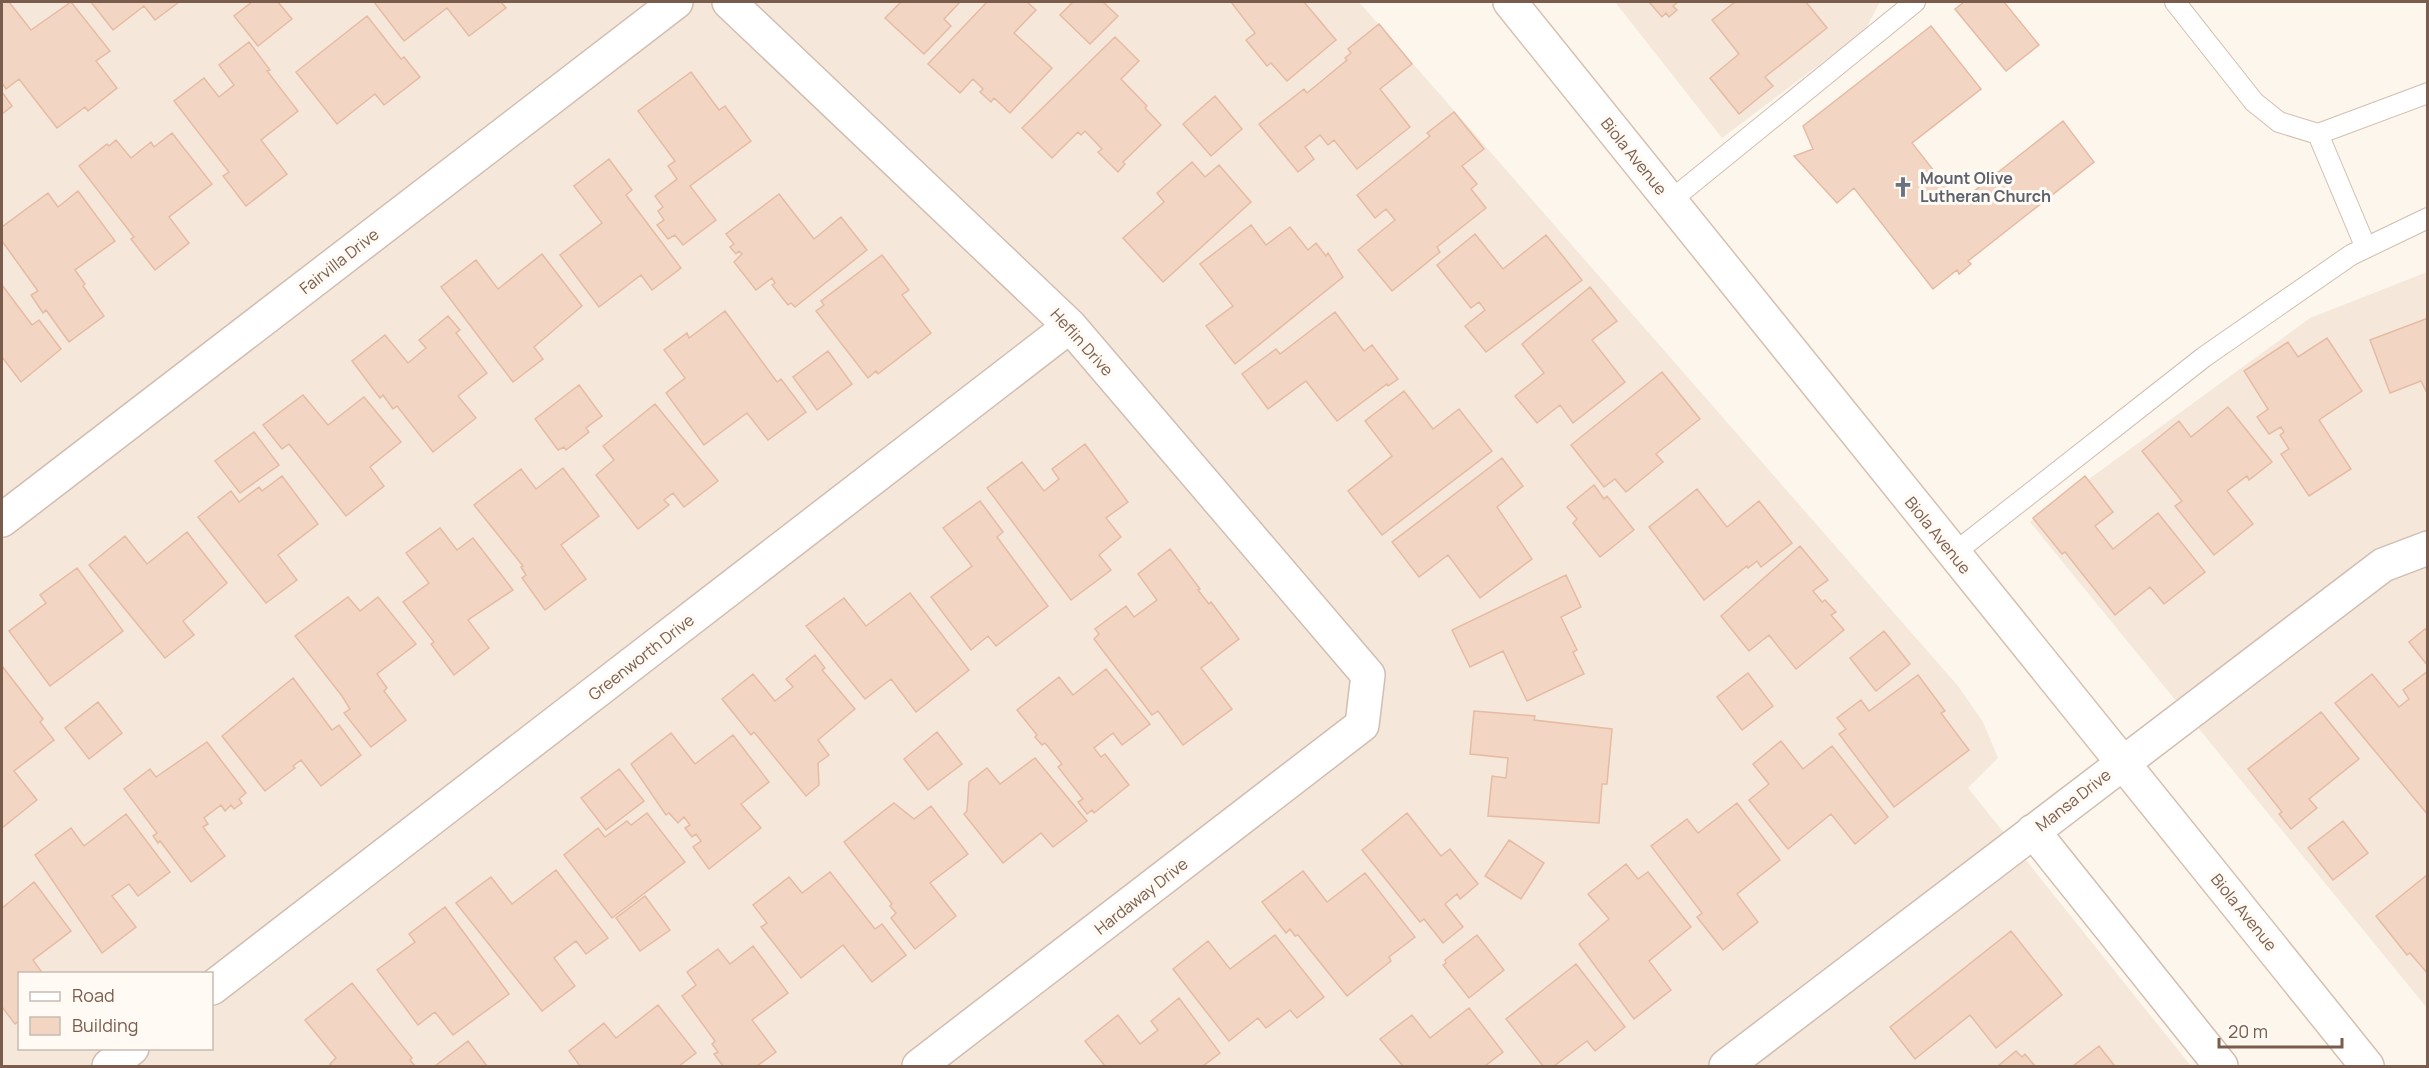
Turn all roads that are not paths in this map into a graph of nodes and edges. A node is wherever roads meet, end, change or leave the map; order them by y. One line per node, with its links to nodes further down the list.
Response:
1 (676, 2): 12 (street, Fairvilla Drive)
2 (729, 2): 11 (street, Heflin Drive)
3 (1510, 2): 8 (street, Biola Avenue)
4 (1915, 2): 8 (lane)
5 (2175, 2): 7 (lane)
6 (2427, 93): 7 (lane)
7 (2318, 134): 10 (lane)
8 (1670, 201): 14 (street, Biola Avenue)
9 (2427, 218): 10 (lane)
10 (2366, 248): 14 (lane)
11 (1070, 326): 15 (street, Heflin Drive); 18 (street, Greenworth Drive)
12 (2, 520)
13 (2427, 548): 16 (street, Mansa Drive)
14 (1953, 554): 16 (street, Biola Avenue)
15 (1362, 725): 21 (street, Hardaway Drive)
16 (2121, 763): 17 (street, Mansa Drive); 24 (street, Biola Avenue)
17 (2033, 831): 22 (street, Mansa Drive); 23 (street)
18 (213, 986)
19 (129, 1050): 20 (street)
20 (109, 1066)
21 (919, 1066)
22 (1726, 1066)
23 (2221, 1066)
24 (2367, 1066)

